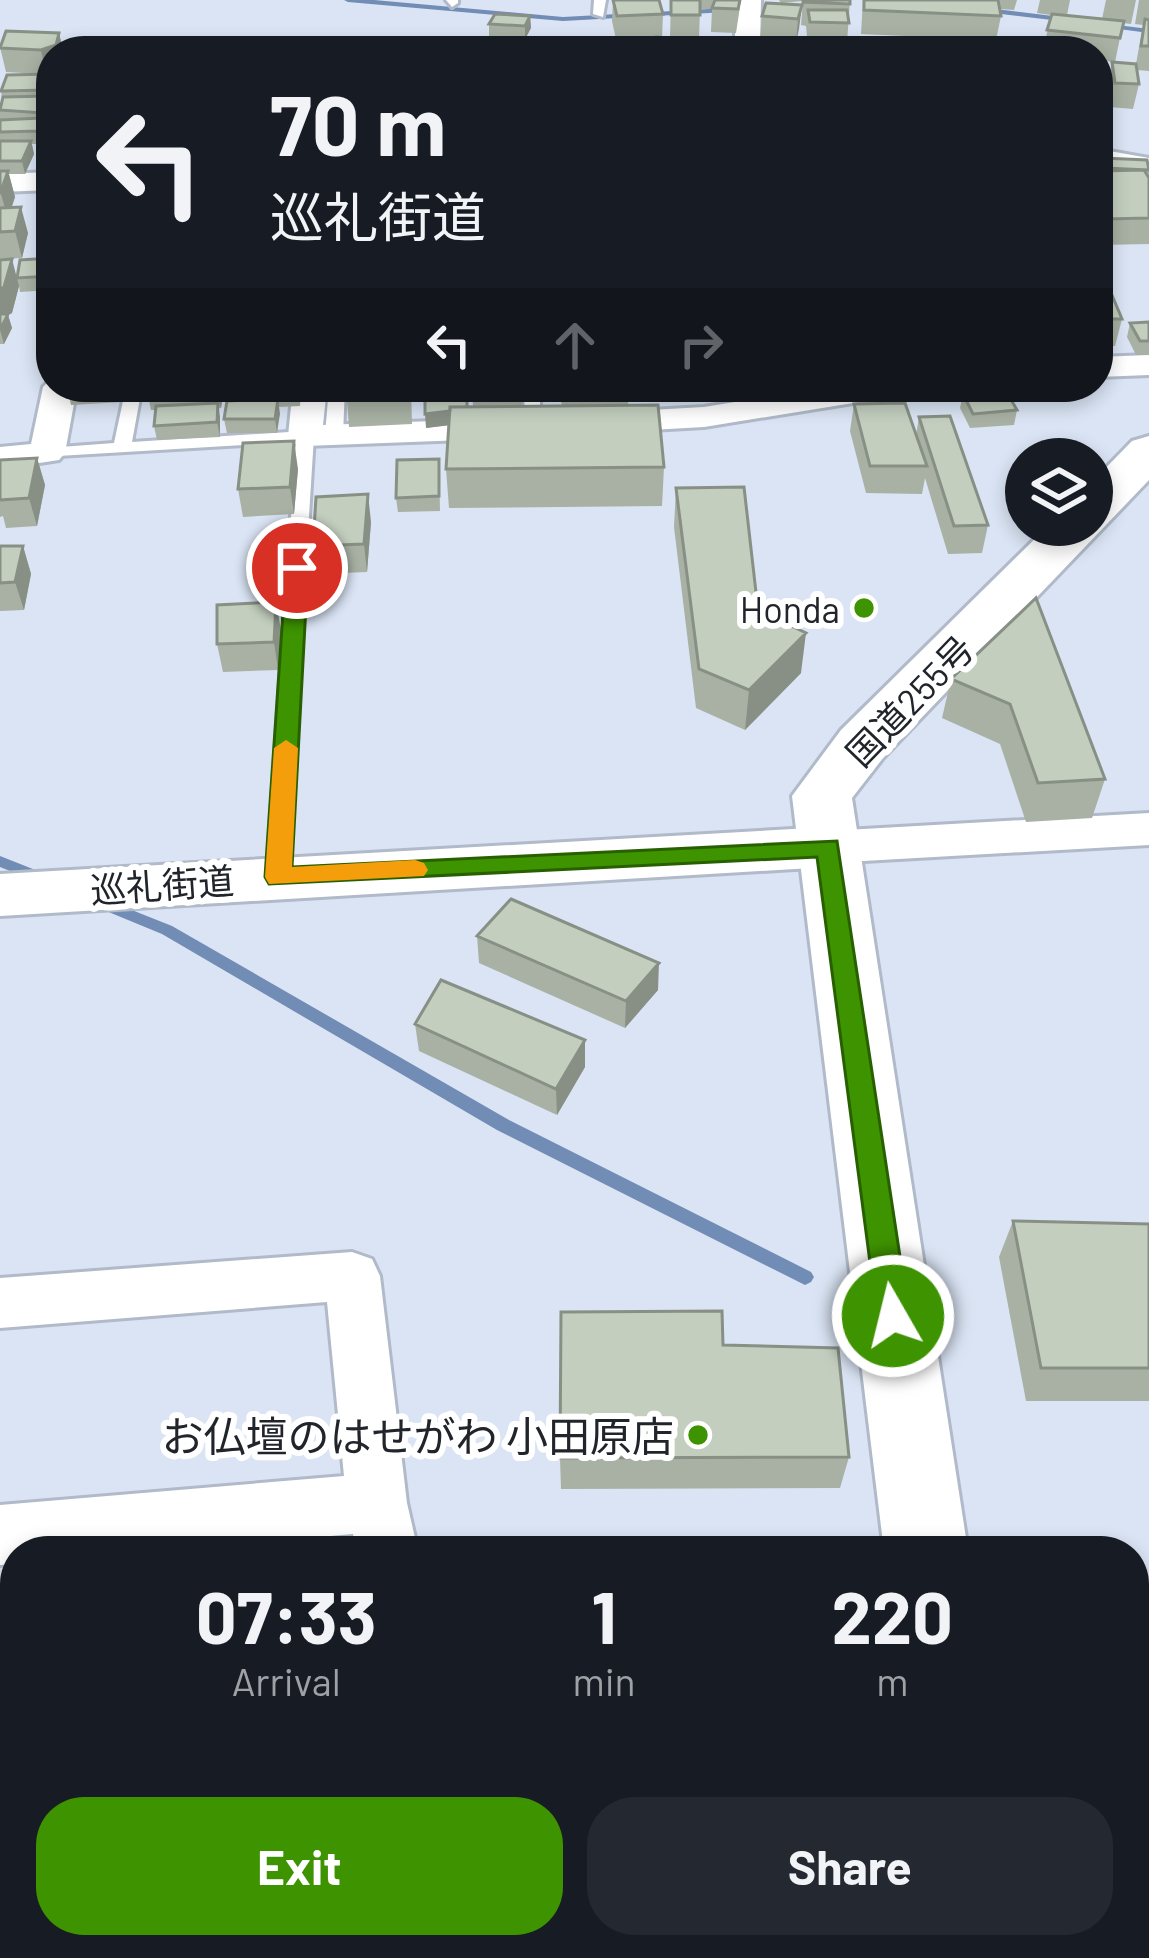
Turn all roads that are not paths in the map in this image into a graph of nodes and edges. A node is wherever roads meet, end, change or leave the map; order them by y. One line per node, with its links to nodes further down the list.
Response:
1 (748, 0): 2 (street)
2 (747, 36)
3 (1113, 160): 4 (street)
4 (1149, 167)
5 (36, 182): 6 (street)
6 (0, 183)
7 (1149, 365): 8 (street)
8 (1113, 366)
9 (57, 402): 19 (street)
10 (131, 402): 17 (lane)
11 (313, 402): 16 (street)
12 (332, 402): 16 (lane)
13 (533, 402): 15 (lane)
14 (797, 402): 15 (street)
15 (534, 427): 16 (street)
16 (320, 436): 17 (lane); 25 (lane)
17 (122, 449): 19 (lane)
18 (1149, 451): 21 (highway)
19 (47, 453): 20 (street)
20 (0, 458)
21 (1113, 489)
22 (1057, 546): 24 (highway, 国道255号)
23 (1149, 829): 24 (street)
24 (828, 847): 25 (street, 巡礼街道); 30 (highway, 国道255号)
25 (278, 877): 26 (street, 巡礼街道)
26 (0, 895)
27 (0, 1303): 28 (street)
28 (382, 1527): 29 (street)
29 (0, 1535)
30 (924, 1536)

